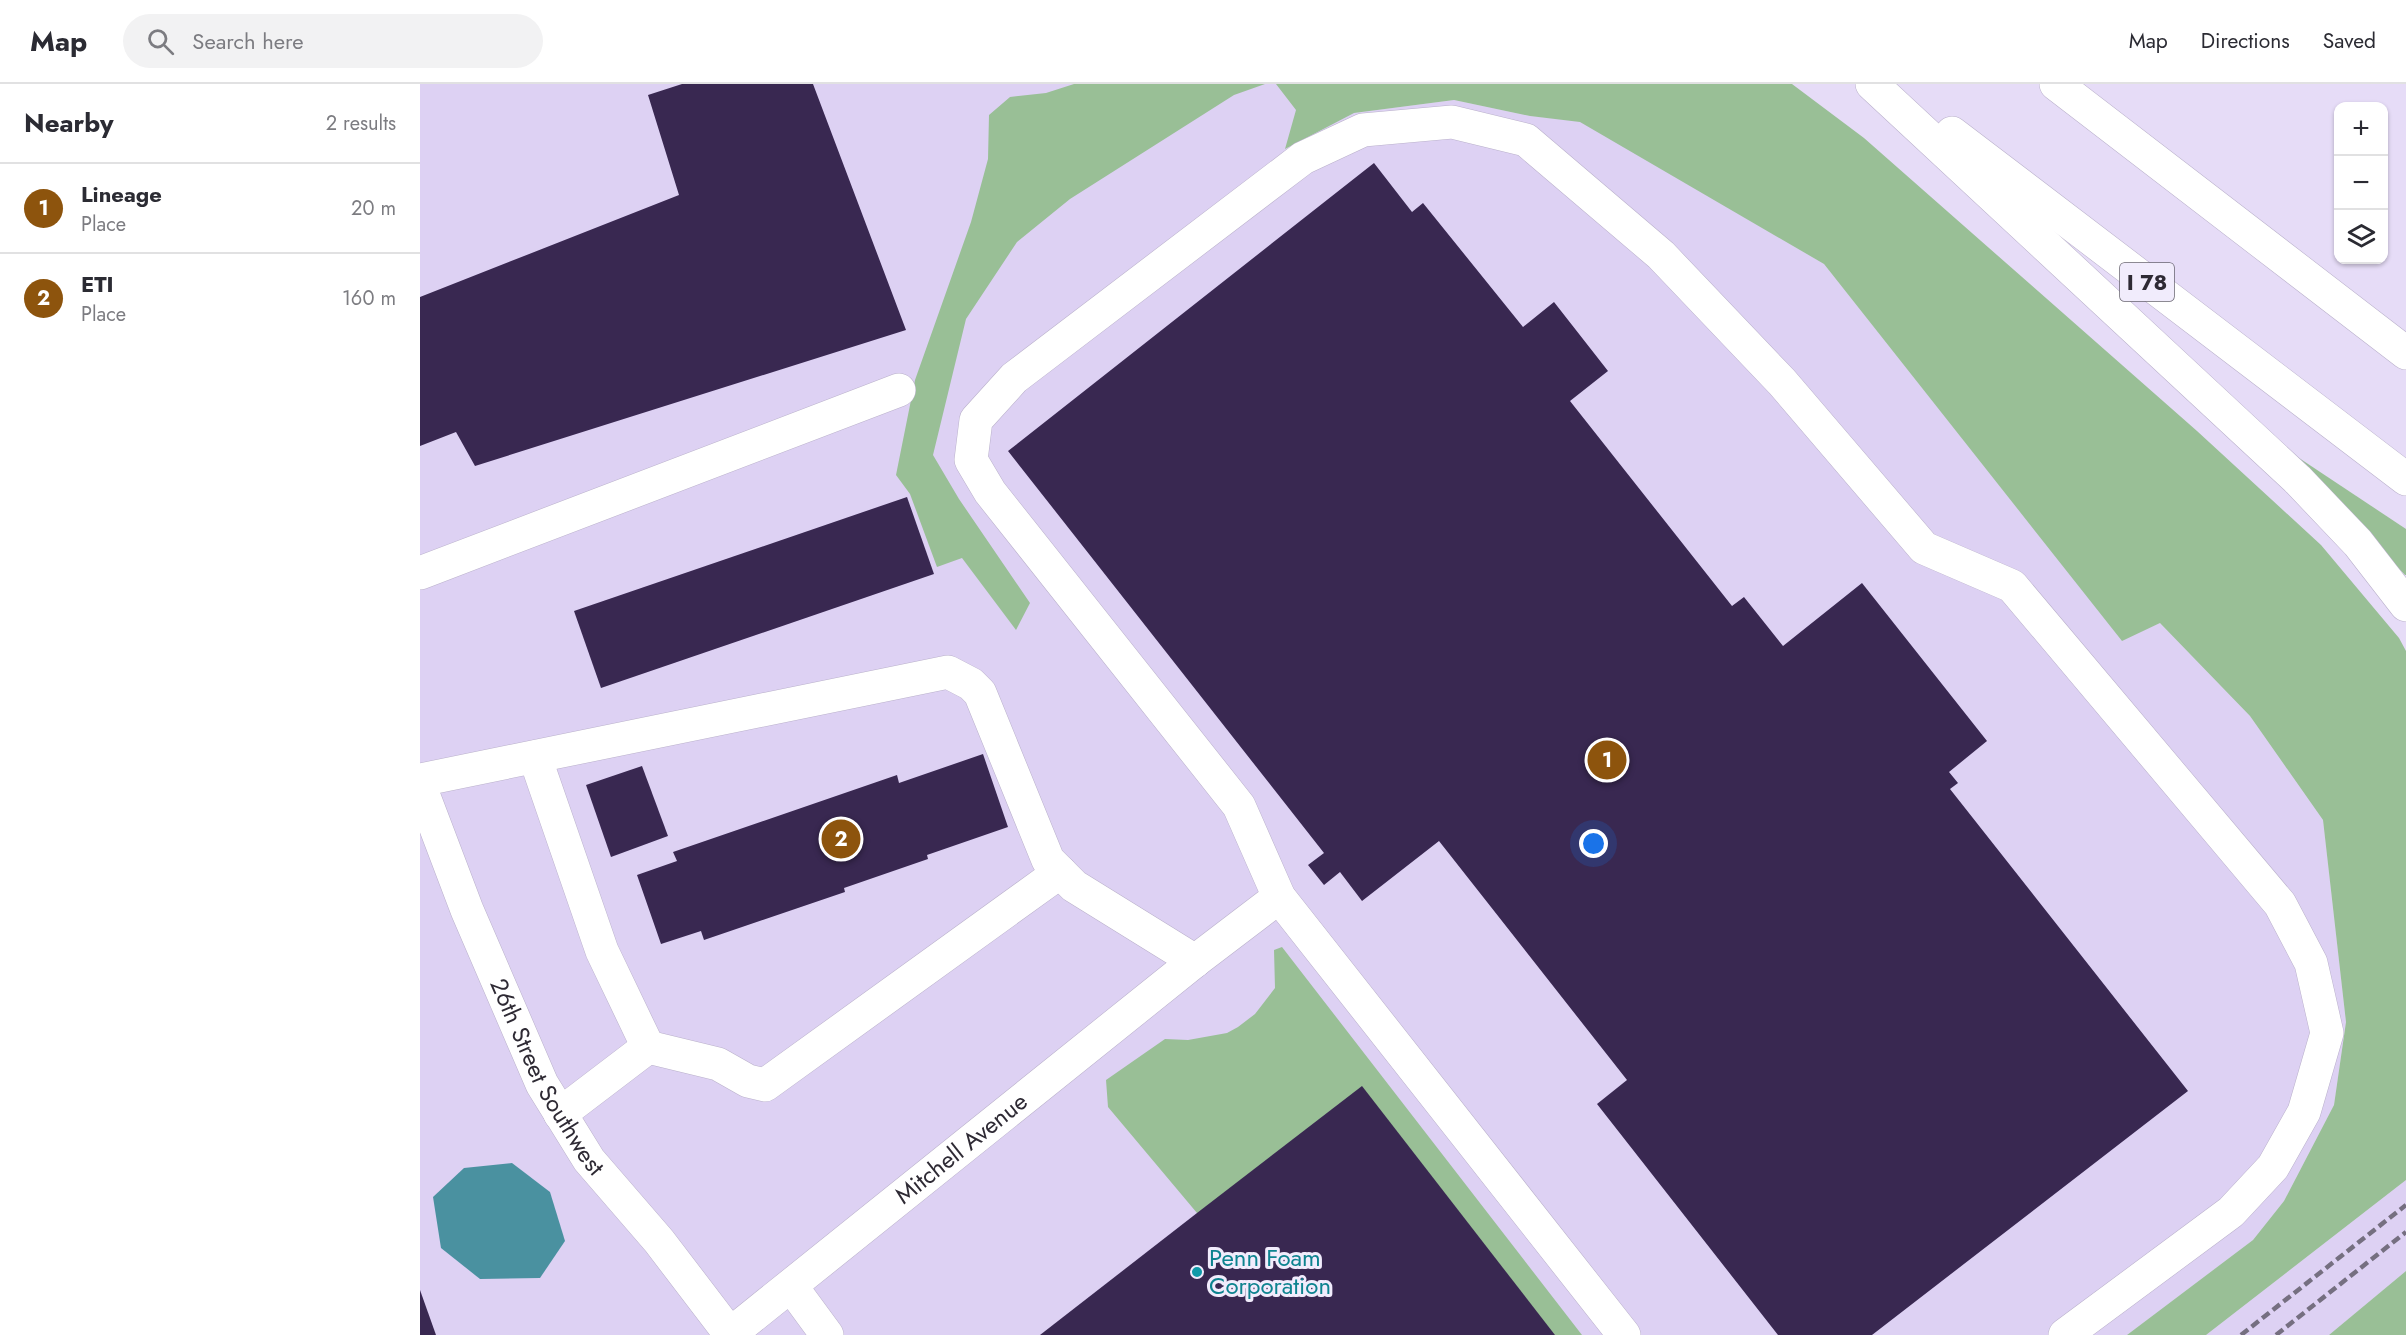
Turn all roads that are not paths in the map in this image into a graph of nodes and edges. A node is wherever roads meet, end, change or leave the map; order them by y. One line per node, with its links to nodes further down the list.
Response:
1 (1872, 84): 10 (main road)
2 (1889, 84): 8 (main road, I 78)
3 (2056, 84): 4 (main road)
4 (2261, 240): 5 (main road); 6 (main road)
5 (2406, 328)
6 (2406, 354)
7 (899, 390): 9 (main road)
8 (2406, 479)
9 (420, 573)
10 (2406, 605)
11 (535, 757): 12 (main road); 14 (main road); 17 (main road)
12 (420, 780)
13 (420, 786): 18 (main road, 26th Street Southwest)
14 (1060, 872): 16 (main road); 17 (main road)
15 (1279, 897): 16 (main road, Mitchell Avenue); 22 (main road); 23 (main road)
16 (1195, 961): 19 (main road, Mitchell Avenue)
17 (648, 1047): 18 (main road)
18 (560, 1114): 20 (main road, 26th Street Southwest)
19 (791, 1286): 20 (main road, Mitchell Avenue); 21 (main road)
20 (729, 1335)
21 (827, 1335)
22 (1624, 1335)
23 (2066, 1335)

